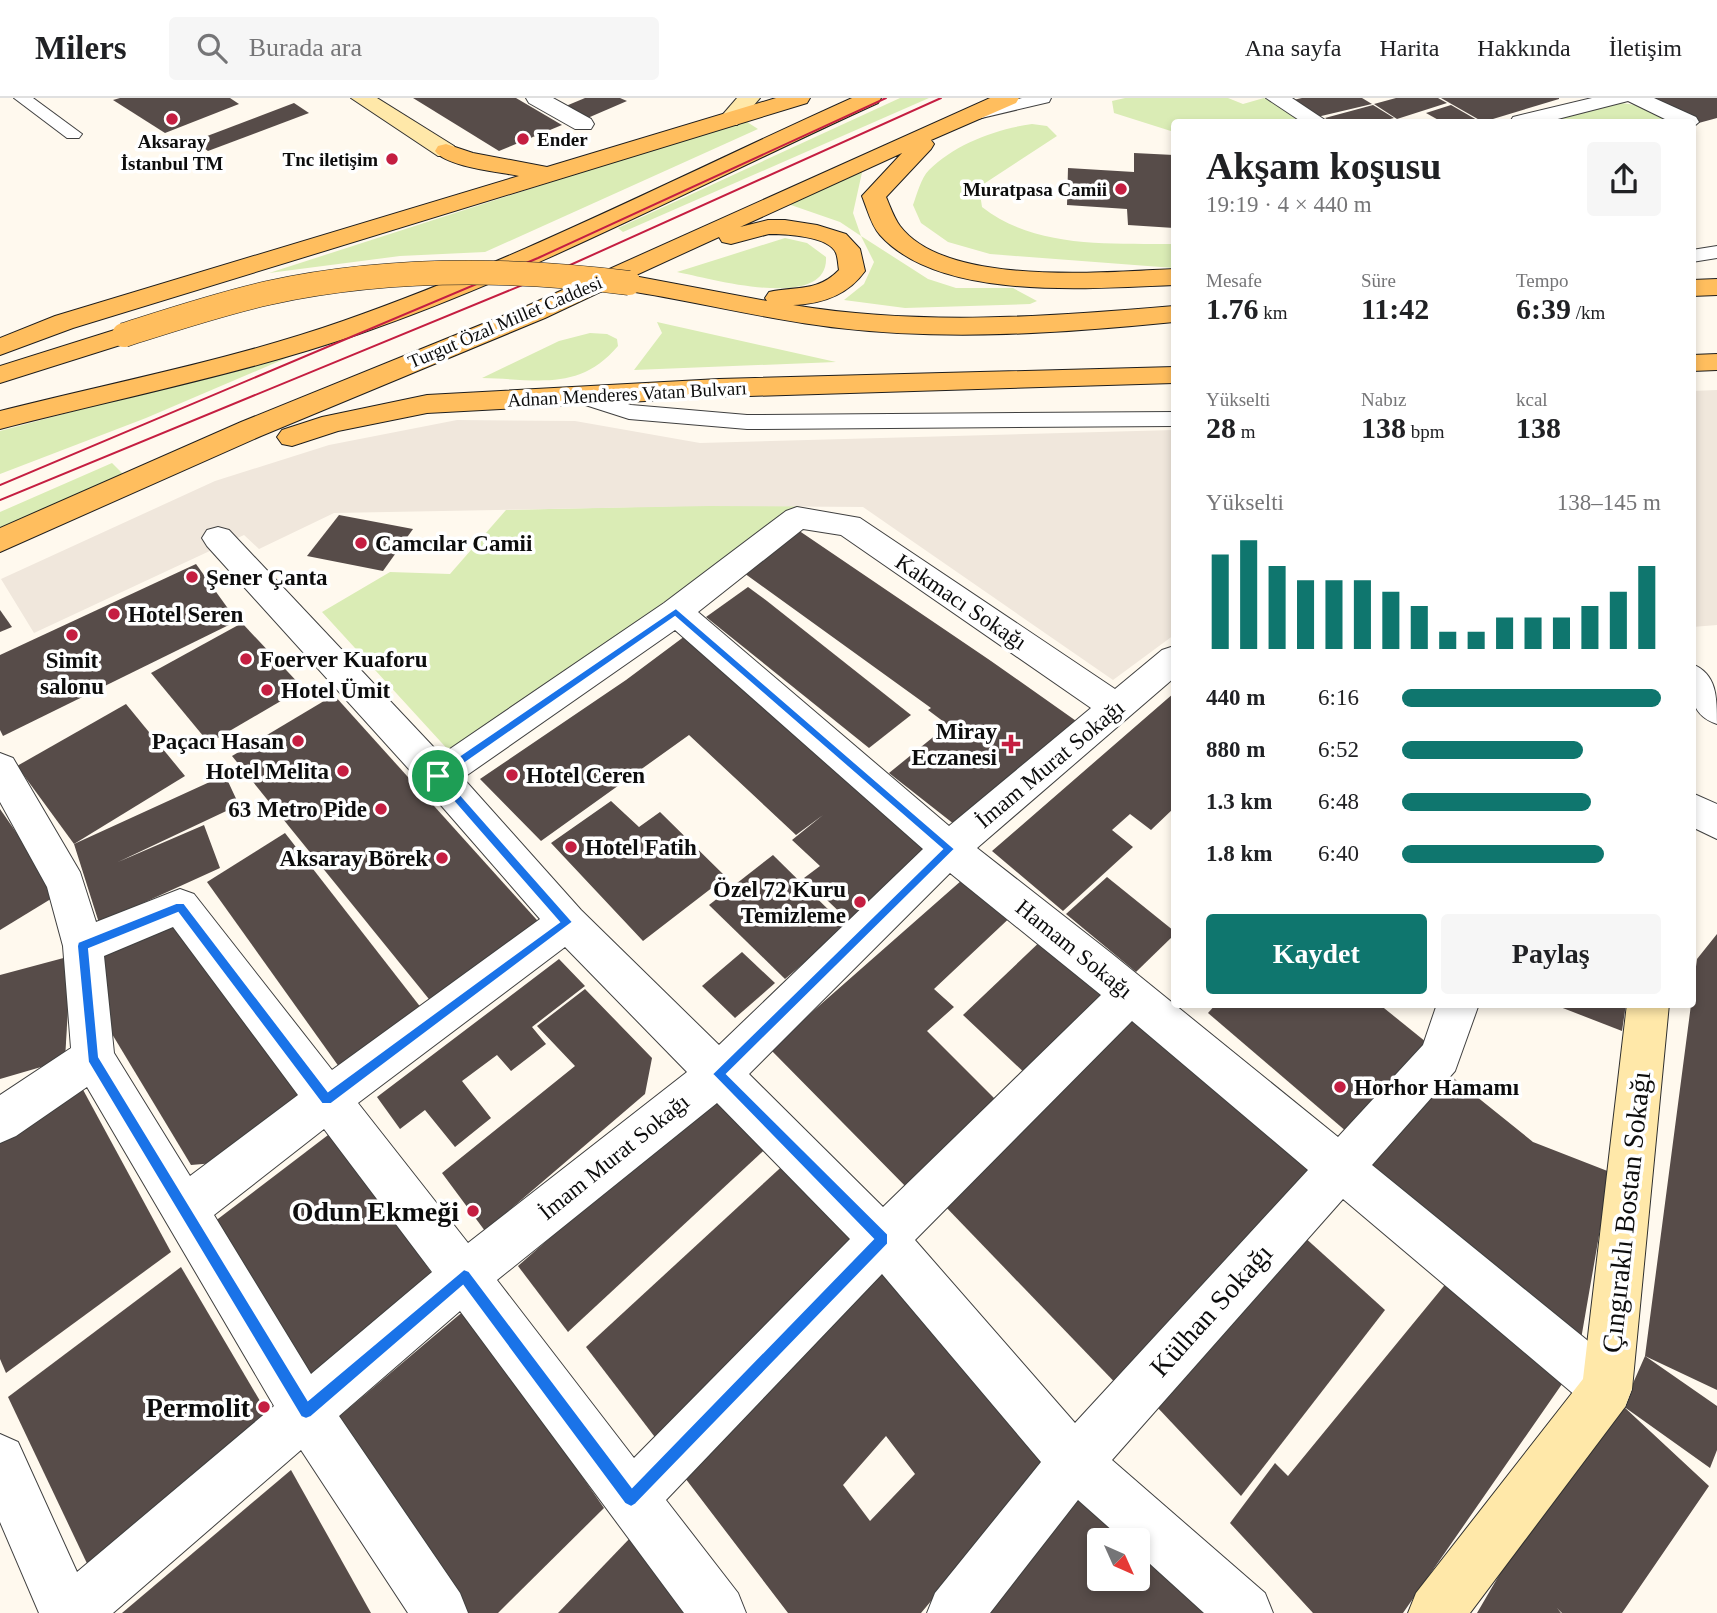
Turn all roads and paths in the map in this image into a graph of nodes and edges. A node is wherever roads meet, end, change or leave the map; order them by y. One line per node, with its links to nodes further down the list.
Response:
1 (22, 98): 18 (lane)
2 (362, 98): 19 (street)
3 (537, 98): 17 (street)
4 (749, 98): 16 (street)
5 (799, 98): 16 (main road)
6 (870, 98): 37 (main road)
7 (1007, 98): 12 (main road, Turgut Özal Millet Caddesi)
8 (1043, 98): 12 (lane)
9 (1277, 98): 13 (street)
10 (1619, 98): 14 (street)
11 (1636, 98): 15 (street)
12 (955, 119): 22 (main road, Turgut Özal Millet Caddesi); 25 (main road)
13 (1312, 119)
14 (1533, 119)
15 (1680, 119)
16 (729, 120): 20 (main road)
17 (583, 124)
18 (72, 134)
19 (446, 151): 20 (main road); 21 (main road)
20 (546, 174): 21 (main road)
21 (429, 210): 30 (main road)
22 (671, 250): 28 (main road); 38 (main road, Turgut Özal Millet Caddesi)
23 (1717, 252): 24 (lane)
24 (1696, 255)
25 (1171, 277)
26 (1717, 287): 27 (main road)
27 (1696, 288)
28 (701, 296): 29 (main road); 33 (main road, bridge)
29 (1171, 314)
30 (0, 346)
31 (1717, 362): 32 (main road)
32 (1696, 363)
33 (0, 375)
34 (1171, 375): 35 (main road, Adnan Menderes Vatan Bulvarı)
35 (584, 397): 36 (lane); 38 (main road, Adnan Menderes Vatan Bulvarı)
36 (1171, 419)
37 (0, 420)
38 (93, 499): 40 (main road, Turgut Özal Millet Caddesi)
39 (218, 538): 48 (street)
40 (0, 541)
41 (676, 612): 46 (street, Kakmacı Sokağı); 48 (street); 52 (street, Hamam Sokağı)
42 (1171, 661): 46 (street, İmam Murat Sokağı)
43 (1717, 665): 44 (street)
44 (1696, 668)
45 (1696, 682): 47 (street)
46 (1116, 707): 52 (street, İmam Murat Sokağı)
47 (1717, 710)
48 (438, 776): 53 (street)
49 (4, 785): 54 (street)
50 (1696, 810): 51 (street)
51 (1717, 823)
52 (949, 849): 55 (street, Hamam Sokağı); 59 (street, İmam Murat Sokağı)
53 (568, 922): 59 (street); 60 (street)
54 (83, 946): 58 (street); 60 (street)
55 (1130, 994): 62 (street, Hamam Sokağı); 64 (street)
56 (1457, 1008): 62 (street, Külhan Sokağı)
57 (1648, 1008): 66 (street, Çıngıraklı Bostan Sokağı)
58 (93, 1058): 61 (street); 63 (street)
59 (719, 1074): 64 (street); 65 (street, İmam Murat Sokağı)
60 (327, 1100): 63 (street); 65 (street)
61 (0, 1121)
62 (1339, 1168): 66 (street, Hamam Sokağı); 69 (street, Külhan Sokağı)
63 (185, 1208): 67 (street)
64 (883, 1239): 69 (street); 70 (street)
65 (464, 1276): 67 (street, İmam Murat Sokağı); 70 (street)
66 (1606, 1389): 76 (street, Çıngıraklı Bostan Sokağı)
67 (306, 1412): 71 (street, İmam Murat Sokağı); 72 (street)
68 (0, 1460): 71 (street)
69 (1075, 1462): 74 (street, Külhan Sokağı); 75 (street)
70 (631, 1499): 73 (street)
71 (69, 1613)
72 (440, 1613)
73 (718, 1613)
74 (955, 1613)
75 (1245, 1613)
76 (1436, 1613)

